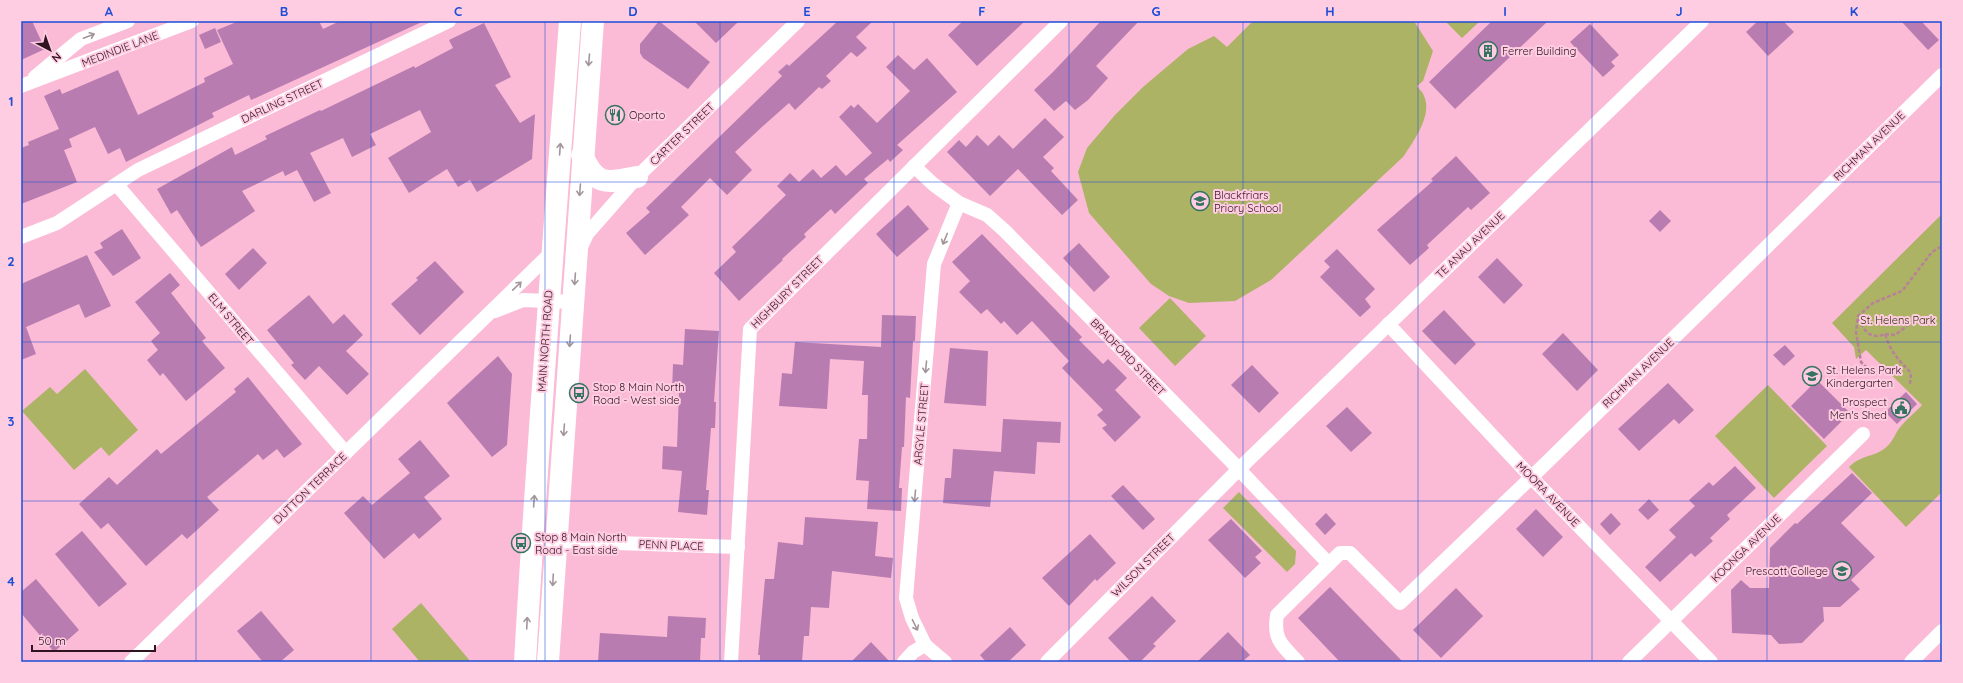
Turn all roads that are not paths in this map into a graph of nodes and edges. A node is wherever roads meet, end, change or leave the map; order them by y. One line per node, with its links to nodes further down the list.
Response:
1 (128, 21): 10 (street, MEDINDIE LANE, one-way to 1)
2 (192, 21): 10 (street, MEDINDIE LANE)
3 (449, 21): 14 (street, DARLING STREET)
4 (570, 21): 17 (highway, MAIN NORTH ROAD, one-way to 4)
5 (592, 21): 11 (highway, one-way to 11)
6 (798, 21): 13 (street, CARTER STREET)
7 (1061, 21): 12 (street, HIGHBURY STREET)
8 (1702, 21): 22 (street, TE ANAU AVENUE)
9 (1942, 75): 26 (street, RICHMAN AVENUE)
10 (23, 86)
11 (582, 155): 13 (highway); 18 (highway, one-way to 18)
12 (914, 166): 15 (street, BRADFORD STREET); 29 (street, HIGHBURY STREET)
13 (638, 177): 18 (street, CARTER STREET)
14 (117, 185): 16 (street, DARLING STREET); 24 (street, ELM STREET)
15 (959, 203): 25 (street, BRADFORD STREET); 33 (street, ARGYLE STREET, one-way to 33)
16 (21, 237)
17 (552, 252): 19 (highway, MAIN NORTH ROAD); 21 (street, DUTTON TERRACE, one-way to 17)
18 (576, 257): 20 (highway, one-way to 20)
19 (548, 300): 20 (street, DUTTON TERRACE); 21 (street, DUTTON TERRACE); 27 (highway, MAIN NORTH ROAD, one-way to 19)
20 (573, 302): 28 (highway, one-way to 28)
21 (489, 313): 24 (street, DUTTON TERRACE)
22 (1388, 324): 25 (street, TE ANAU AVENUE); 26 (street, MOORA AVENUE)
23 (1863, 434): 31 (street, KOONGA AVENUE)
24 (346, 453): 34 (street, DUTTON TERRACE)
25 (1238, 469): 30 (street, BRADFORD STREET); 40 (street, WILSON STREET)
26 (1531, 477): 30 (street, RICHMAN AVENUE); 31 (street, MOORA AVENUE)
27 (531, 539): 28 (highway); 35 (highway, MAIN NORTH ROAD, one-way to 27)
28 (556, 541): 29 (street, PENN PLACE); 36 (highway, one-way to 36)
29 (738, 548): 37 (street, HIGHBURY STREET)
30 (1329, 564): 41 (street)
31 (1671, 621): 42 (street, KOONGA AVENUE); 43 (street, MOORA AVENUE)
32 (1942, 631): 44 (street)
33 (925, 645): 38 (street); 39 (street)
34 (131, 662)
35 (525, 662)
36 (548, 662)
37 (731, 662)
38 (904, 662)
39 (945, 662)
40 (1047, 662)
41 (1298, 662)
42 (1629, 662)
43 (1710, 662)
44 (1911, 662)

